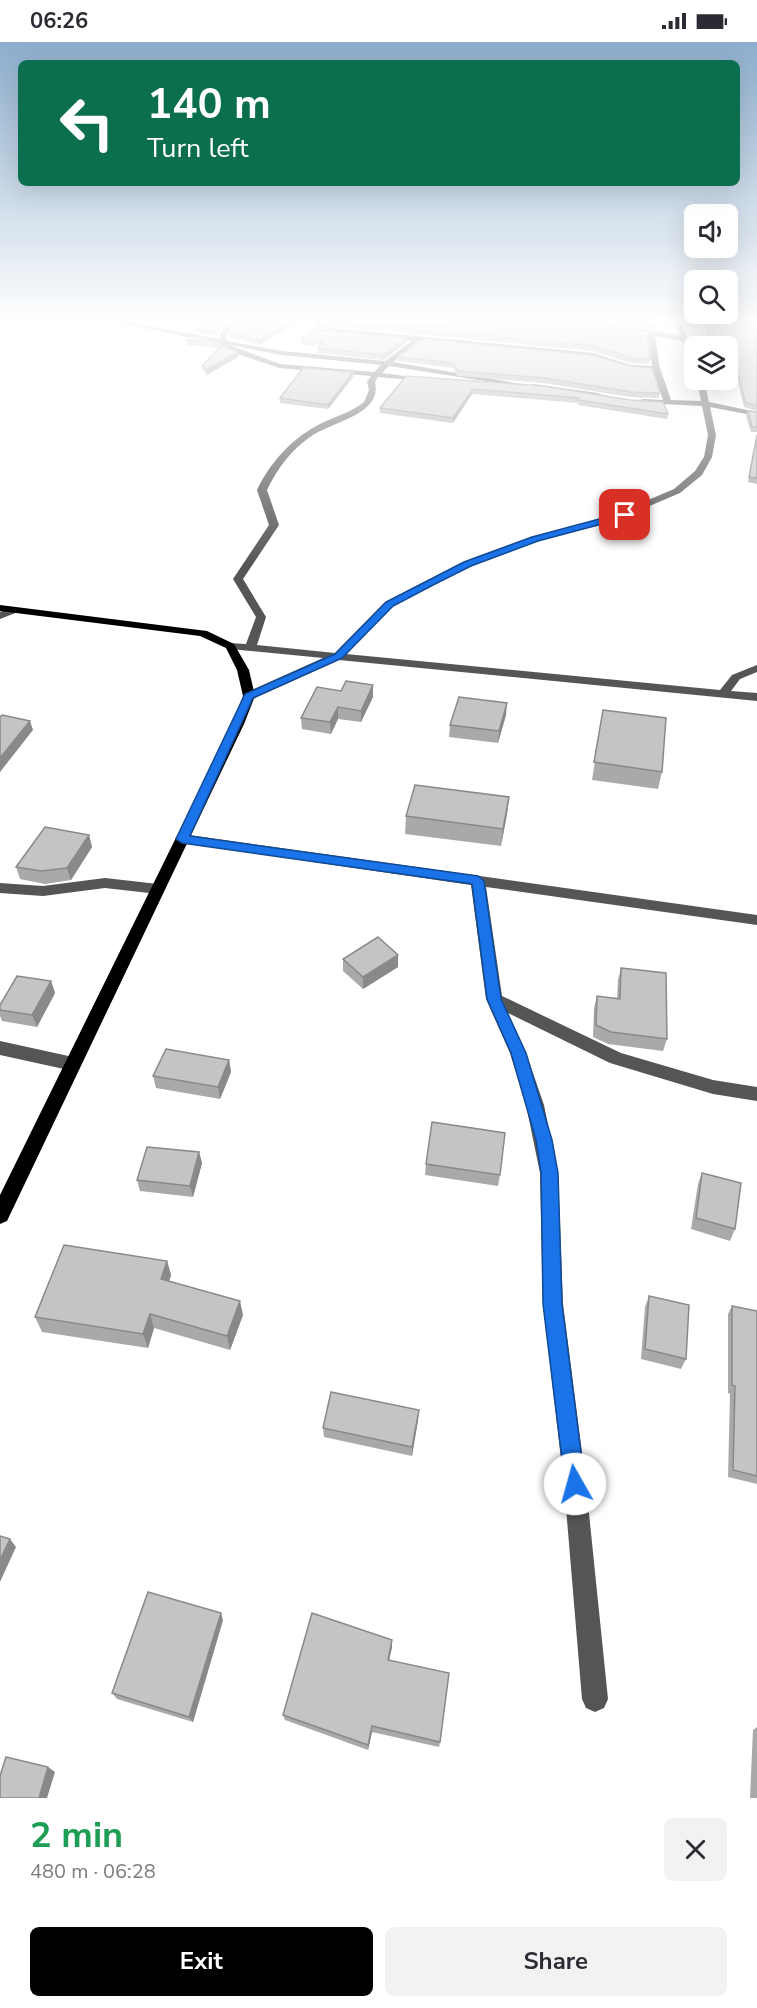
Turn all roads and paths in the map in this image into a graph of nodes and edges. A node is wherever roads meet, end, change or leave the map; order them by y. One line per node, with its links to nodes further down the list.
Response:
1 (367, 403): 9 (street)
2 (686, 403): 3 (street)
3 (706, 404): 4 (street); 10 (street)
4 (757, 414)
5 (0, 608): 6 (main road)
6 (14, 610): 7 (street); 8 (main road)
7 (0, 616)
8 (230, 646): 9 (street); 13 (main road)
9 (250, 648): 10 (street)
10 (338, 656): 12 (street); 13 (street)
11 (757, 668): 12 (street)
12 (723, 694): 14 (street)
13 (249, 696): 15 (main road)
14 (757, 697)
15 (182, 839): 16 (street); 18 (main road)
16 (478, 881): 19 (street); 20 (street)
17 (0, 888): 18 (street)
18 (158, 889): 22 (main road)
19 (757, 920)
20 (494, 999): 23 (street); 25 (street)
21 (0, 1048): 22 (street)
22 (73, 1064): 24 (main road)
23 (757, 1094)
24 (0, 1215)
25 (595, 1699)

